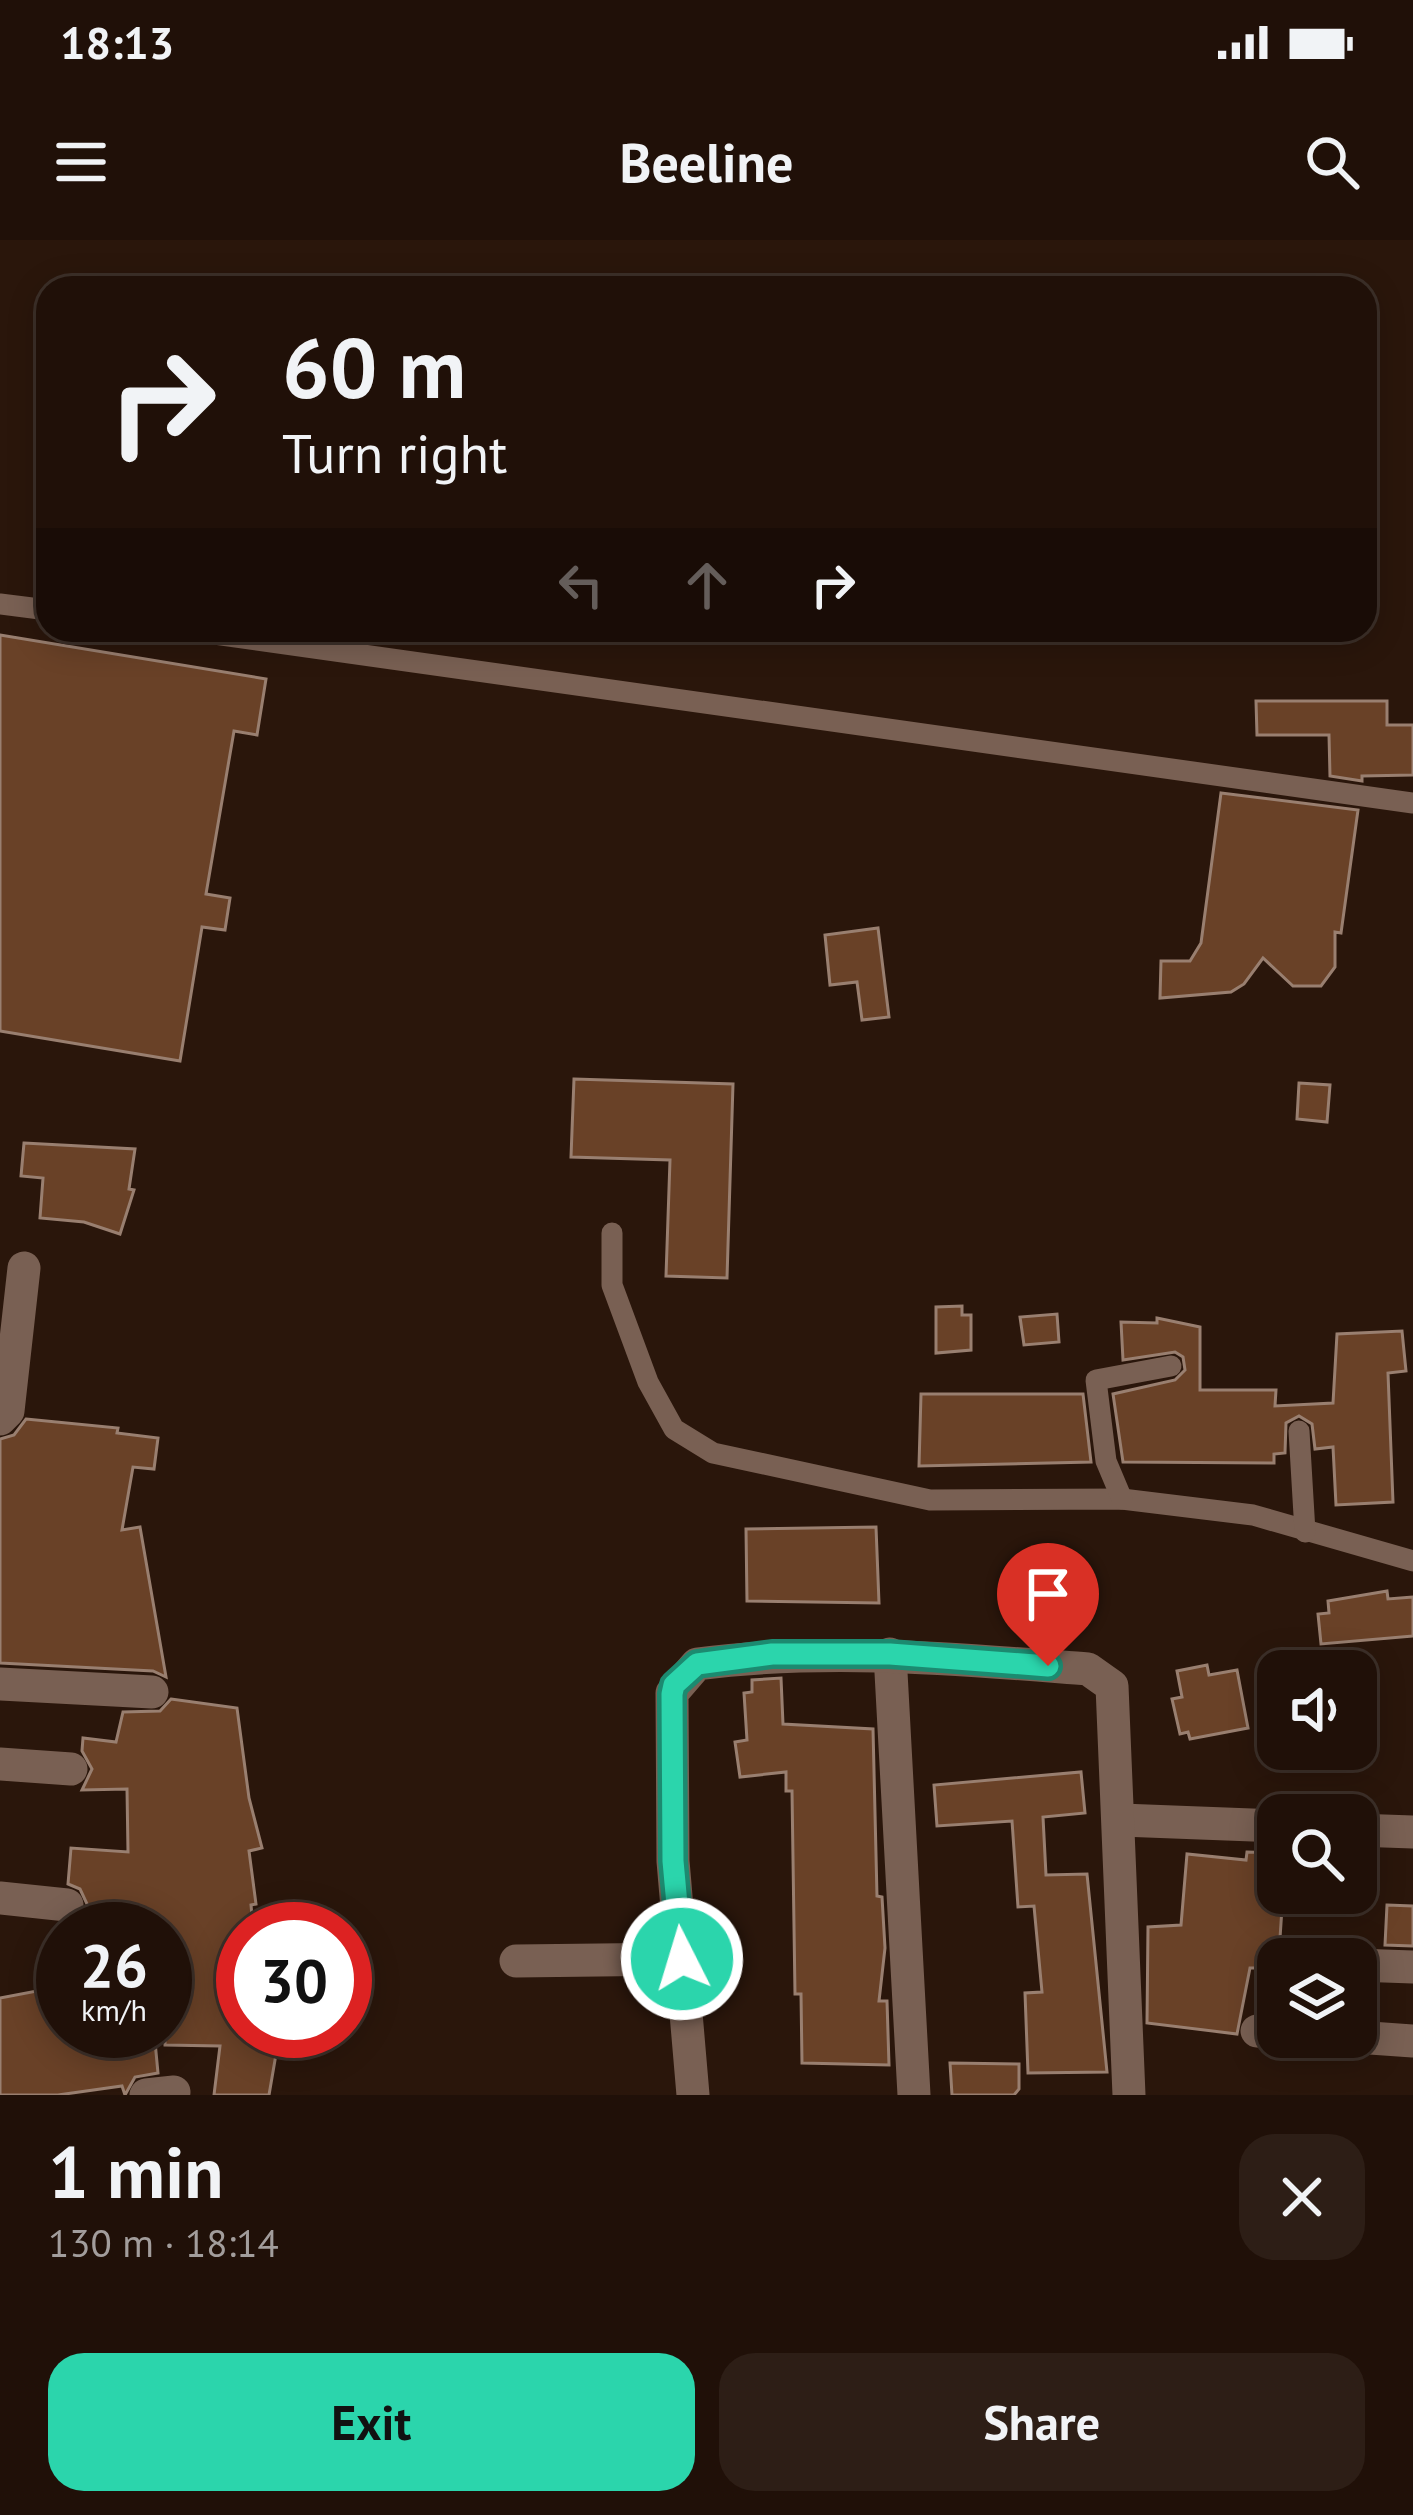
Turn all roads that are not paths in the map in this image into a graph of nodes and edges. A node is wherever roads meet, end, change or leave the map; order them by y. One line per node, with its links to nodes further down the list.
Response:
1 (0, 604): 2 (lane)
2 (36, 608)
3 (271, 642): 4 (lane)
4 (1413, 803)
5 (612, 1233): 10 (lane)
6 (24, 1268): 8 (street)
7 (1172, 1366): 10 (lane)
8 (0, 1419)
9 (1299, 1430): 11 (lane)
10 (1122, 1499): 11 (lane)
11 (1305, 1532): 12 (lane)
12 (1413, 1561)
13 (890, 1654): 18 (street); 24 (street); 31 (street)
14 (0, 1684): 15 (street)
15 (152, 1692)
16 (0, 1764): 17 (street)
17 (71, 1769)
18 (1121, 1820): 19 (street); 32 (street)
19 (1257, 1825)
20 (1377, 1831): 21 (street)
21 (1413, 1832)
22 (0, 1898): 23 (street)
23 (38, 1902)
24 (682, 1959): 25 (street); 30 (street)
25 (516, 1960)
26 (1377, 1966): 27 (street)
27 (1413, 1967)
28 (1377, 2038): 29 (street)
29 (1413, 2041)
30 (694, 2095)
31 (914, 2095)
32 (1129, 2095)

